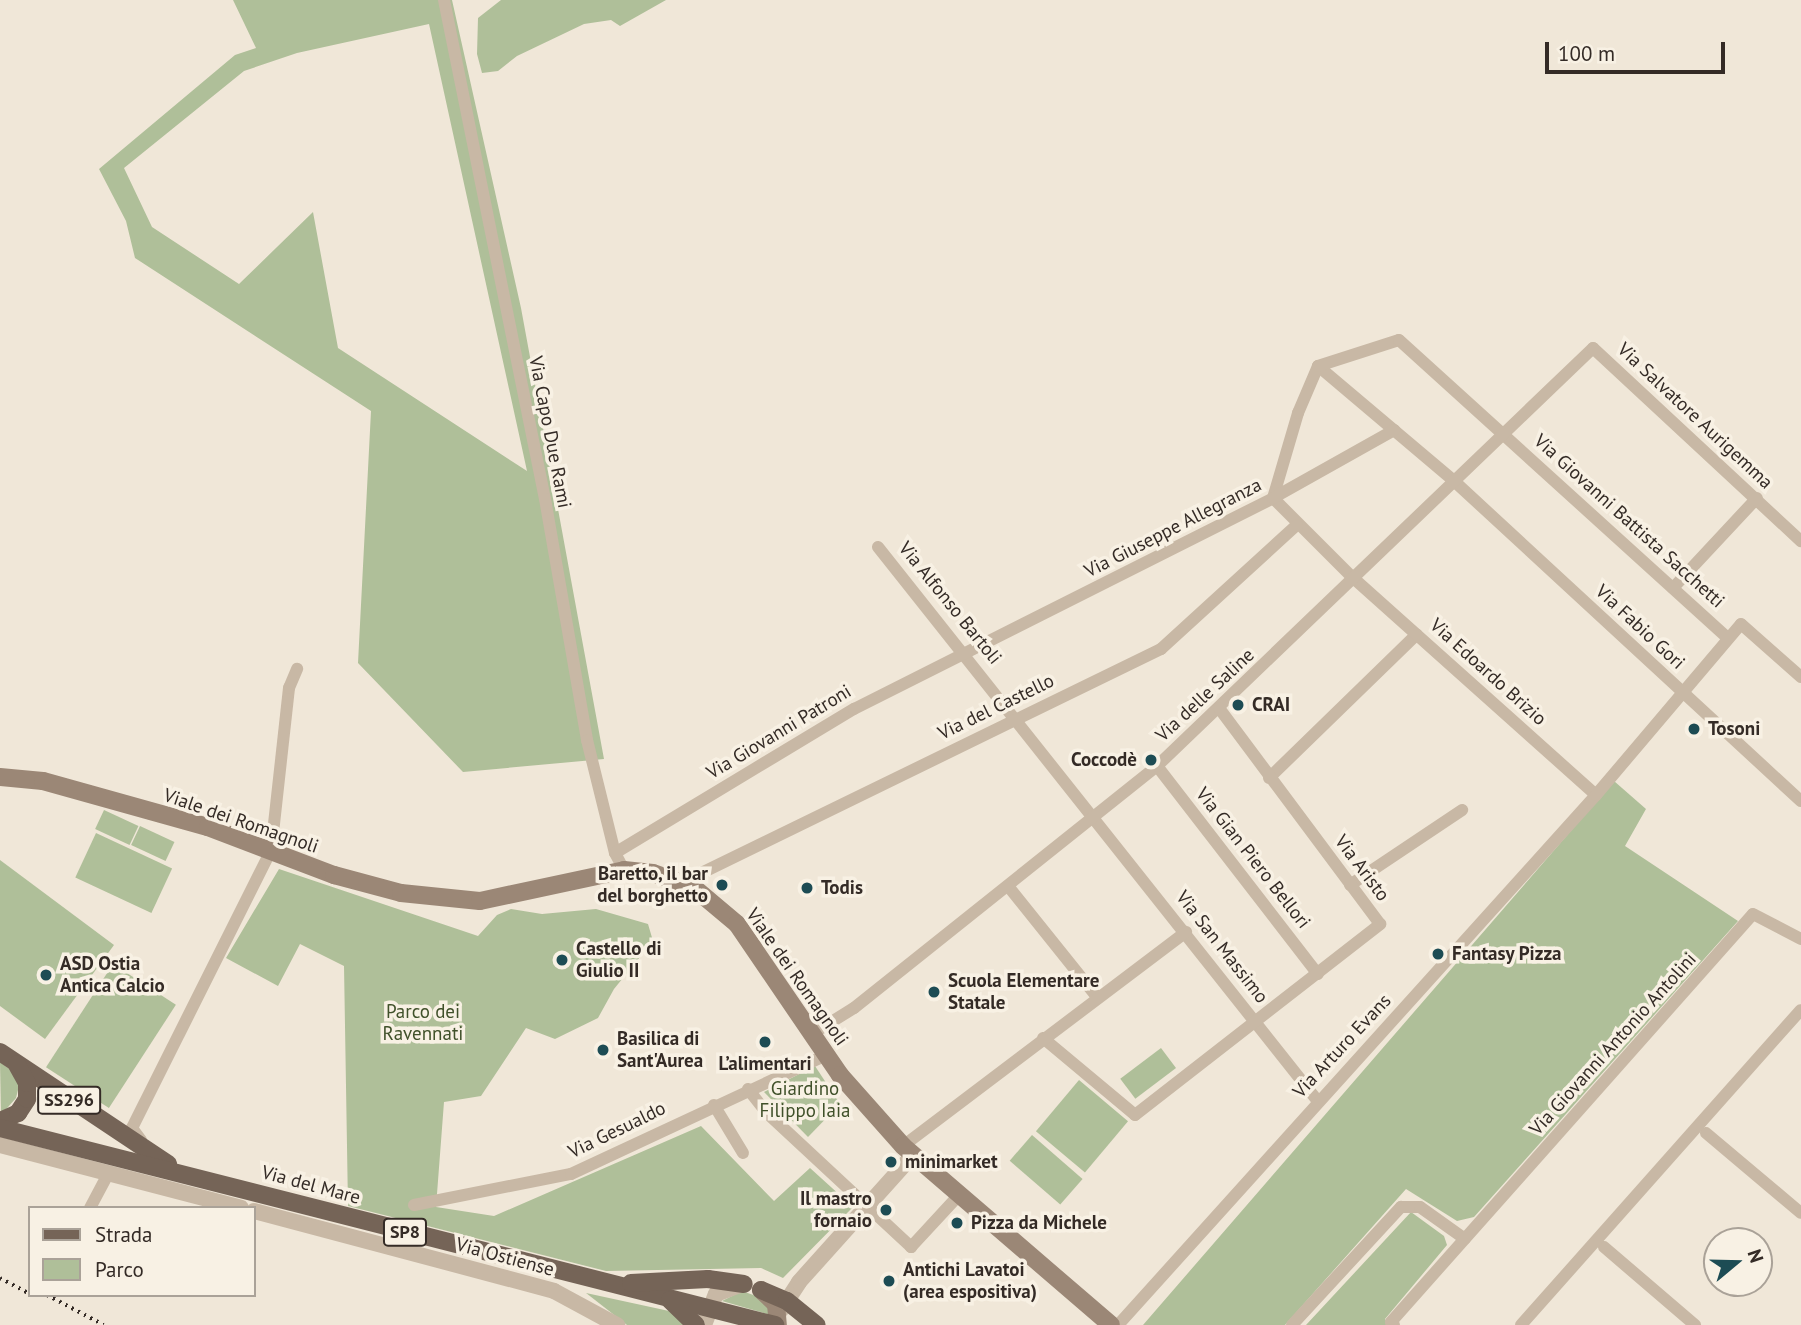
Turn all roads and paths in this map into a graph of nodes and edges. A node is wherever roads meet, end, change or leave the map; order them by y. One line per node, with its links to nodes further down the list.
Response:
1 (444, 0): 30 (street, Via Capo Due Rami)
2 (1593, 348): 5 (street, Via delle Saline); 7 (street, Via Salvatore Aurigemma)
3 (1318, 366): 4 (street, Via Fabio Gori); 5 (street, Via Giovanni Battista Sacchetti); 8 (street)
4 (1394, 430): 6 (street, Via Fabio Gori); 8 (street, Via Giuseppe Allegranza)
5 (1503, 433): 6 (street, Via delle Saline); 13 (street, Via Giovanni Battista Sacchetti)
6 (1454, 481): 12 (street, Via delle Saline); 19 (street, Via Fabio Gori)
7 (1756, 498): 10 (street, Via Salvatore Aurigemma); 13 (street)
8 (1273, 499): 9 (street, Via Edoardo Brizio); 16 (street, Via Giuseppe Allegranza)
9 (1297, 525): 12 (street, Via Edoardo Brizio); 21 (street, Via del Castello)
10 (1801, 541)
11 (878, 547): 16 (street, Via Alfonso Bartoli)
12 (1353, 578): 14 (street, Via Edoardo Brizio); 20 (street, Via delle Saline)
13 (1673, 588): 15 (street, Via Giovanni Battista Sacchetti)
14 (1417, 634): 24 (street); 25 (street, Via Edoardo Brizio)
15 (1728, 638): 18 (street, Via Arturo Evans); 19 (street, Via Arturo Evans)
16 (967, 654): 21 (street, Via Alfonso Bartoli); 30 (street, Via Giovanni Patroni)
17 (297, 669): 29 (street)
18 (1801, 677)
19 (1684, 693): 25 (street, Via Arturo Evans); 26 (street, Via Fabio Gori)
20 (1219, 708): 22 (street, Via delle Saline); 24 (street, Via Aristo)
21 (1017, 717): 28 (street, Via Alfonso Bartoli); 32 (street, Via del Castello)
22 (1157, 766): 28 (street, Via delle Saline); 37 (street, Via Gian Piero Bellori)
23 (0, 777): 29 (main road, Viale dei Romagnoli)
24 (1269, 778): 33 (street, Via Aristo)
25 (1596, 795): 47 (street, Via Arturo Evans)
26 (1801, 801)
27 (1462, 810): 33 (street)
28 (1096, 817): 34 (street, Via delle Saline); 35 (street, Via San Massimo)
29 (271, 851): 31 (main road, Viale dei Romagnoli); 52 (street)
30 (615, 853): 31 (street, Via Capo Due Rami)
31 (624, 870): 32 (main road, Viale dei Romagnoli)
32 (683, 882): 41 (main road, Viale dei Romagnoli)
33 (1350, 885): 37 (street, Via Aristo)
34 (1008, 886): 38 (street); 41 (street, Via delle Saline)
35 (1186, 932): 38 (street); 40 (street, Via San Massimo)
36 (1801, 939): 65 (street, Via Giovanni Antonio Antolini)
37 (1318, 974): 40 (street, Via Aristo)
38 (1097, 997): 42 (street)
39 (1801, 1010): 80 (street)
40 (1256, 1023): 42 (street, Via Aristo); 47 (street, Via San Massimo)
41 (812, 1034): 44 (main road, Viale dei Romagnoli)
42 (1043, 1038): 54 (street)
43 (0, 1052): 45 (main road, SS296)
44 (826, 1055): 46 (street, Via Gesualdo); 54 (main road, Viale dei Romagnoli)
45 (16, 1064): 49 (main road); 57 (main road, SS296)
46 (748, 1089): 48 (street, Via Gesualdo); 62 (street)
47 (1317, 1100): 77 (street, Via Arturo Evans)
48 (714, 1105): 55 (street); 59 (street, Via Gesualdo)
49 (0, 1121)
50 (0, 1129): 57 (main road, Via del Mare / SP8)
51 (1706, 1133): 64 (street)
52 (141, 1140)
53 (0, 1145): 56 (street)
54 (908, 1150): 58 (main road, Viale dei Romagnoli); 62 (street)
55 (743, 1153)
56 (109, 1173): 60 (street); 61 (street)
57 (193, 1177): 68 (main road, Via del Mare / SP8)
58 (959, 1195): 62 (street); 76 (main road, Viale dei Romagnoli)
59 (414, 1205)
60 (91, 1206)
61 (233, 1206)
62 (868, 1209): 67 (street)
63 (256, 1212): 73 (street, Via Ostiense)
64 (1801, 1213)
65 (1465, 1239): 78 (street); 79 (street, Via Giovanni Antonio Antolini)
66 (1604, 1247): 81 (street)
67 (799, 1282): 69 (street); 71 (street)
68 (617, 1284): 69 (main road); 70 (main road, Via del Mare / SP8)
69 (753, 1287): 71 (main road); 72 (street)
70 (670, 1300): 72 (main road, Via del Mare / SP8); 74 (main road)
71 (780, 1316): 72 (main road, Via del Mare / SP8); 75 (main road)
72 (705, 1317)
73 (617, 1325)
74 (696, 1325)
75 (817, 1325)
76 (1111, 1325)
77 (1118, 1325)
78 (1292, 1325)
79 (1394, 1325)
80 (1521, 1325)
81 (1695, 1325)

